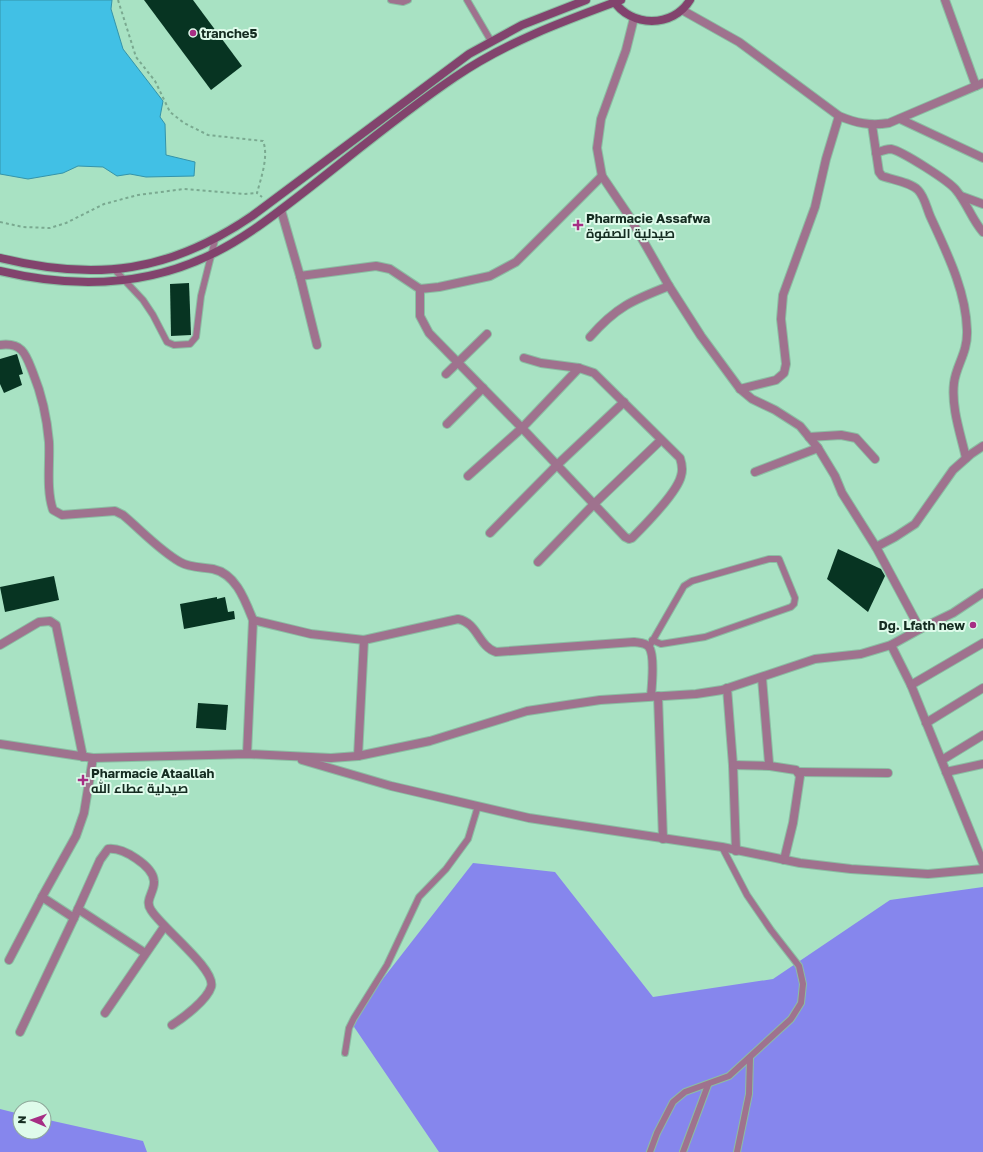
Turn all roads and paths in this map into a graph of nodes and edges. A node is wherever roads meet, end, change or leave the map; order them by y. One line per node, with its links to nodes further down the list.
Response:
1 (118, 0): 19 (path)
2 (391, 0): 3 (lane)
3 (408, 0)
4 (467, 0): 11 (lane)
5 (586, 0): 11 (main road)
6 (690, 0): 9 (main road)
7 (945, 0): 12 (street)
8 (617, 1): 10 (main road); 23 (main road)
9 (682, 10): 10 (main road); 13 (street)
10 (634, 18): 18 (street)
11 (491, 41): 21 (main road)
12 (980, 84): 14 (street)
13 (839, 116): 15 (street); 44 (street)
14 (900, 119): 15 (street); 17 (street)
15 (872, 125): 16 (street)
16 (876, 153): 20 (street); 52 (street)
17 (983, 158)
18 (602, 176): 33 (street); 34 (street)
19 (257, 193): 21 (path); 24 (path)
20 (961, 196): 22 (street); 25 (street)
21 (268, 204): 26 (main road)
22 (983, 204)
23 (281, 210): 27 (main road); 31 (street)
24 (0, 222)
25 (983, 232)
26 (215, 240): 27 (lane); 29 (main road)
27 (211, 255): 32 (main road); 32 (lane)
28 (0, 258): 29 (main road)
29 (114, 269): 32 (lane)
30 (0, 271): 32 (main road)
31 (300, 276): 34 (street); 37 (street)
32 (124, 280)
33 (669, 286): 36 (street); 44 (street)
34 (420, 289): 40 (street)
35 (487, 334): 40 (street)
36 (590, 337)
37 (317, 345)
38 (0, 346): 62 (street)
39 (524, 358): 41 (street)
40 (457, 362): 42 (street); 43 (street)
41 (579, 368): 45 (street); 47 (street)
42 (446, 374)
43 (483, 388): 46 (street); 47 (street)
44 (740, 389): 48 (street)
45 (624, 402): 49 (street); 54 (street)
46 (447, 424)
47 (522, 428): 54 (street); 56 (street)
48 (809, 437): 51 (street); 53 (street)
49 (661, 440): 57 (street); 57 (street)
50 (983, 446): 52 (street)
51 (818, 448): 55 (street); 59 (street)
52 (966, 458): 59 (street)
53 (875, 459)
54 (557, 465): 57 (street); 58 (street)
55 (755, 472)
56 (468, 476)
57 (594, 504): 60 (street)
58 (490, 533)
59 (876, 547): 63 (street)
60 (538, 562)
61 (983, 593): 63 (street)
62 (253, 620): 64 (street); 77 (street)
63 (920, 628): 68 (street)
64 (364, 640): 65 (street); 79 (street)
65 (651, 643): 65 (lane); 73 (street)
66 (983, 643): 70 (street)
67 (0, 645): 80 (street)
68 (891, 645): 69 (street); 70 (street)
69 (762, 678): 71 (street); 85 (street)
70 (911, 685): 74 (street)
71 (727, 688): 73 (street); 84 (street)
72 (983, 688): 74 (street)
73 (655, 696): 79 (street); 90 (street)
74 (926, 723): 82 (street)
75 (983, 735): 82 (street)
76 (0, 744): 80 (street)
77 (248, 754): 78 (street); 81 (street)
78 (290, 756): 79 (street); 89 (street)
79 (358, 756)
80 (83, 757): 81 (street)
81 (93, 758): 96 (street)
82 (942, 760): 87 (street)
83 (983, 764): 87 (street)
84 (733, 765): 85 (street); 92 (street)
85 (770, 766): 86 (street)
86 (798, 772): 88 (street); 93 (street)
87 (946, 772): 94 (street)
88 (888, 773)
89 (478, 806): 90 (street); 105 (lane)
90 (663, 839): 91 (street)
91 (722, 847): 92 (street); 106 (lane)
92 (736, 851): 93 (street)
93 (784, 860): 95 (street)
94 (983, 863)
95 (983, 869)
96 (42, 897): 98 (street); 101 (street)
97 (78, 909): 98 (street); 99 (street); 100 (street)
98 (74, 918): 104 (street)
99 (164, 927): 100 (street); 103 (street)
100 (145, 953): 102 (street)
101 (9, 960)
102 (105, 1012)
103 (172, 1025)
104 (20, 1032)
105 (345, 1053)
106 (750, 1058): 107 (lane); 110 (lane)
107 (708, 1085): 108 (lane); 109 (lane)
108 (650, 1152)
109 (683, 1152)
110 (737, 1152)

